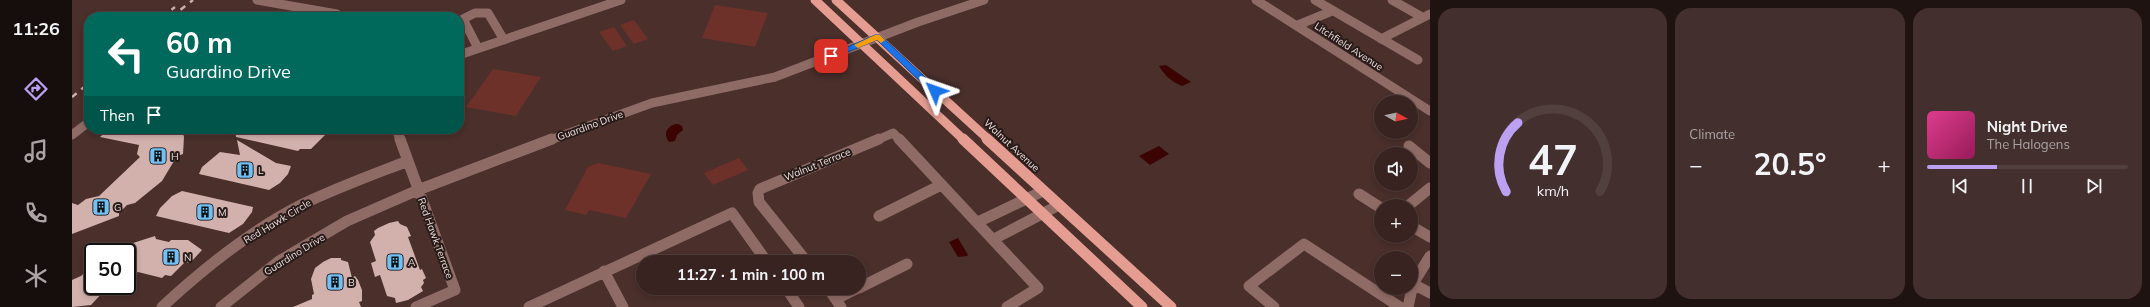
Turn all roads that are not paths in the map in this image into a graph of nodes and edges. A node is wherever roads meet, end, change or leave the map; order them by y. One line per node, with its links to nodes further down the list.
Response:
1 (257, 0): 11 (street)
2 (308, 0): 11 (street)
3 (591, 0): 12 (street)
4 (620, 0): 12 (street)
5 (815, 0): 22 (main road)
6 (836, 0): 19 (main road, Walnut Avenue)
7 (984, 0): 19 (street, Guardino Drive)
8 (1256, 0): 18 (street, Litchfield Avenue)
9 (1315, 0): 13 (street)
10 (1392, 0): 15 (street)
11 (302, 8): 14 (street)
12 (596, 8): 21 (street)
13 (1332, 11): 18 (street); 20 (street)
14 (325, 12)
15 (1426, 15): 20 (street)
16 (464, 18): 21 (street)
17 (464, 21): 23 (street)
18 (1298, 25): 26 (street, Litchfield Avenue)
19 (878, 37): 22 (street, Guardino Drive); 36 (main road, Walnut Avenue)
20 (1381, 39): 25 (street)
21 (504, 40): 23 (street)
22 (862, 43): 35 (street, Guardino Drive); 38 (main road)
23 (478, 48): 24 (street)
24 (464, 53)
25 (1418, 60)
26 (1430, 111)
27 (84, 126): 29 (street)
28 (398, 134): 31 (street)
29 (72, 135)
30 (1409, 146): 32 (street)
31 (408, 161): 35 (street); 63 (street, Red Hawk Circle)
32 (1430, 163)
33 (941, 185): 43 (street); 44 (street, Walnut Terrace); 50 (street, Walnut Terrace)
34 (1430, 188): 39 (street)
35 (418, 190): 64 (street, Guardino Drive); 65 (street, Red Hawk Terrace)
36 (1043, 191): 38 (street); 41 (main road, Walnut Avenue)
37 (1359, 194): 40 (street)
38 (1027, 199): 42 (main road); 44 (street)
39 (1417, 199)
40 (1374, 204)
41 (1059, 205): 42 (street); 71 (main road, Walnut Avenue)
42 (1042, 214): 47 (street); 70 (main road)
43 (879, 216)
44 (978, 222): 47 (street, Walnut Terrace)
45 (1418, 230): 46 (street)
46 (1430, 237)
47 (994, 239): 69 (street, Walnut Terrace)
48 (639, 255): 49 (street)
49 (762, 255)
50 (801, 255)
51 (636, 256): 54 (street)
52 (1430, 256): 55 (street)
53 (907, 264): 56 (street)
54 (604, 271): 66 (street); 67 (street)
55 (1418, 276)
56 (866, 284)
57 (1418, 286): 58 (street)
58 (1430, 292)
59 (791, 295): 68 (street)
60 (850, 295): 62 (street)
61 (1411, 295): 74 (street)
62 (839, 303)
63 (162, 307)
64 (220, 307)
65 (416, 307)
66 (529, 307)
67 (623, 307)
68 (799, 307)
69 (1007, 307)
70 (1142, 307)
71 (1171, 307)
72 (1274, 307): 73 (street)
73 (1400, 307)
74 (1408, 307)

